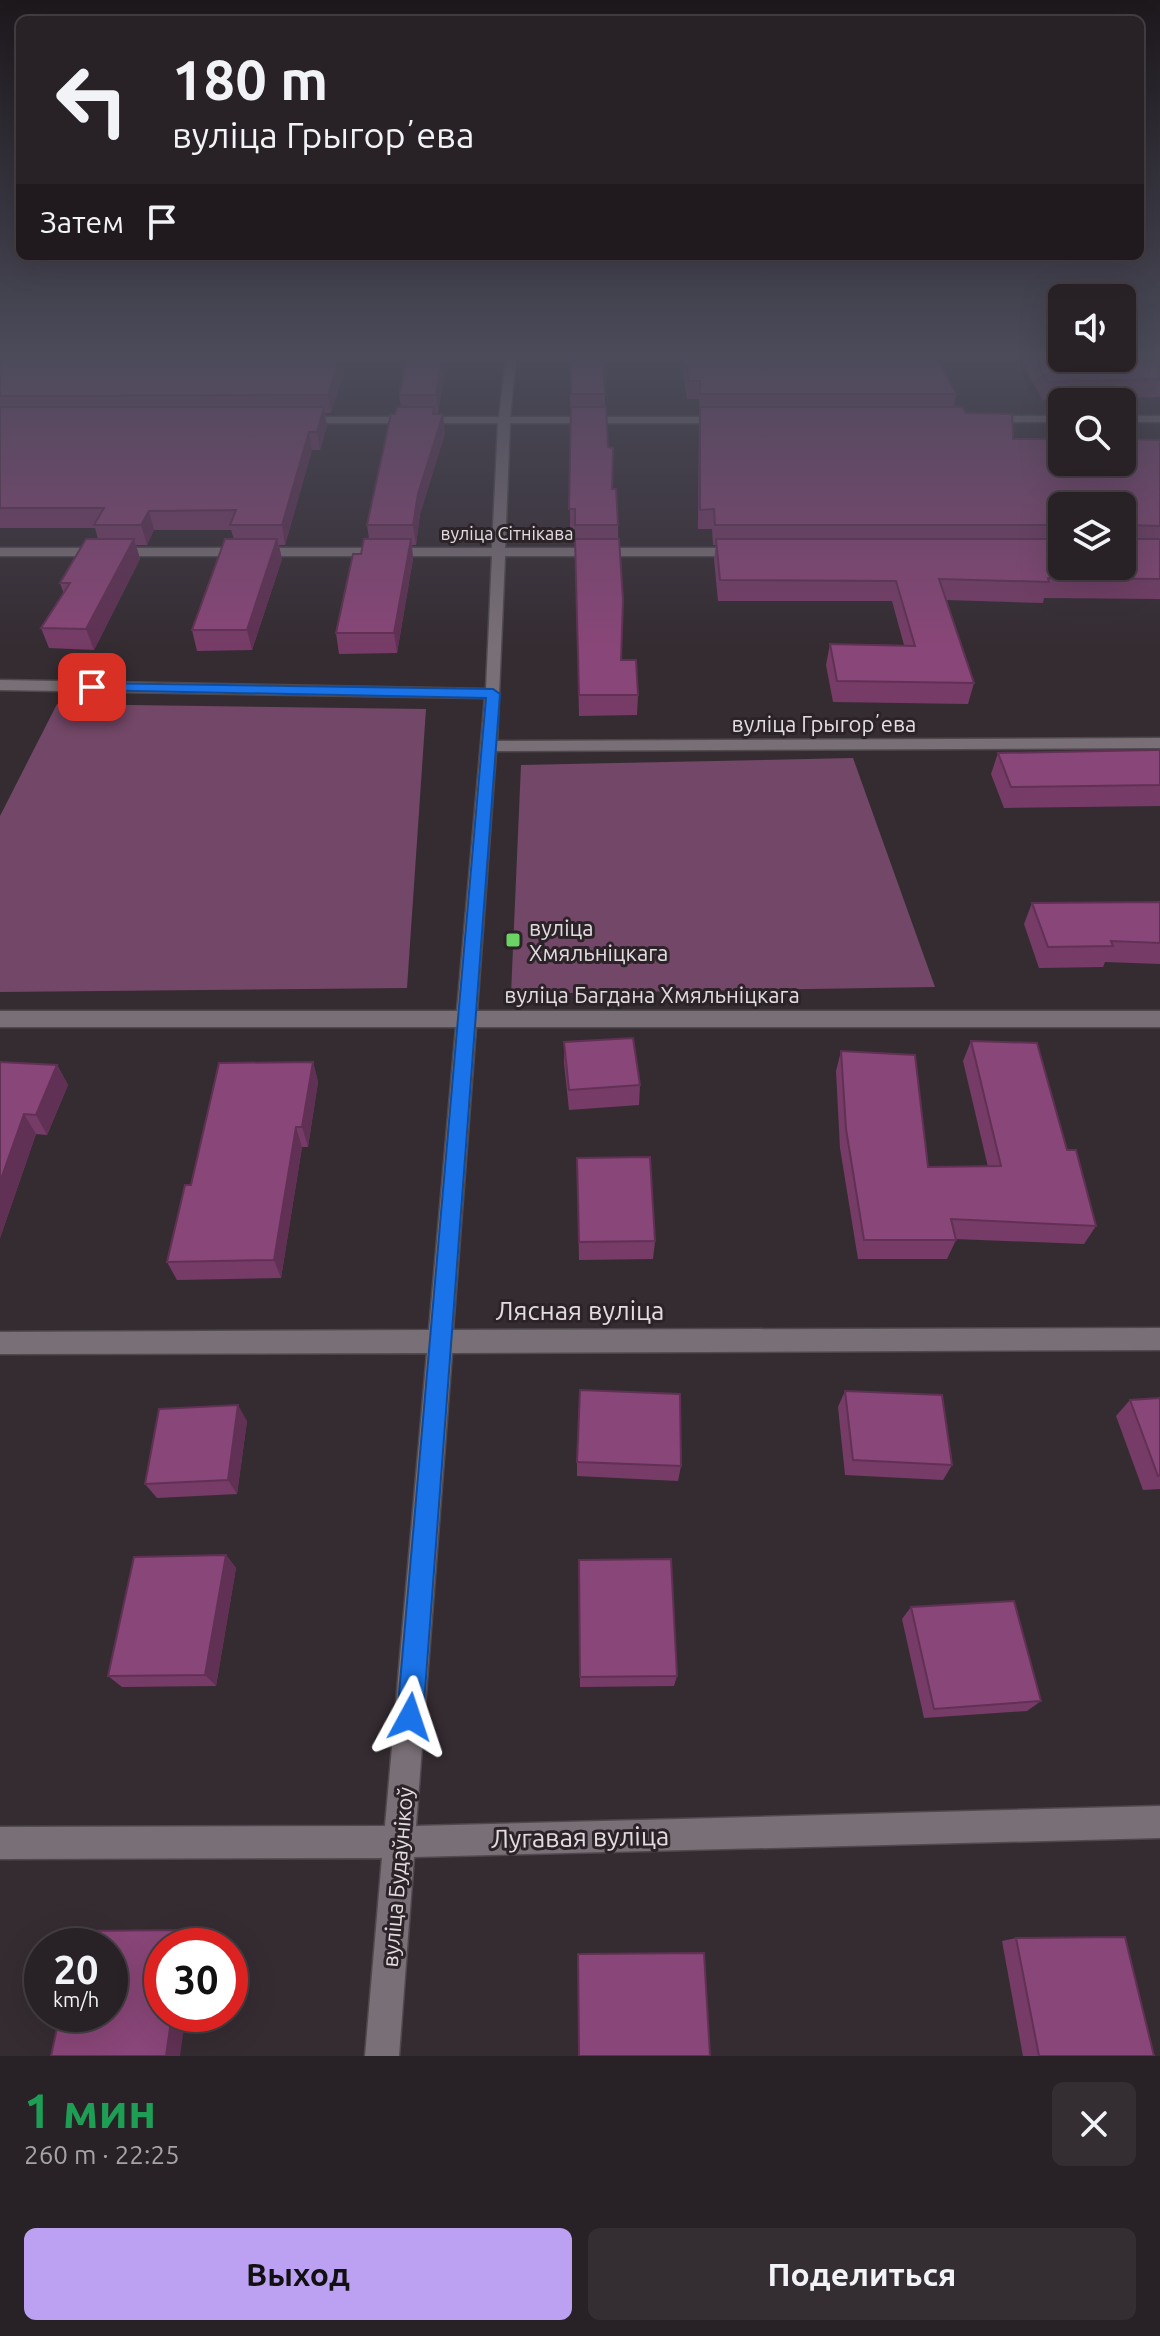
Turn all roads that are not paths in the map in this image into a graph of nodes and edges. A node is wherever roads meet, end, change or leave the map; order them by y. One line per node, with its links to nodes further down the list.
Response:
1 (503, 454): 2 (street, вуліца Будаўнікоў)
2 (500, 551): 3 (street, вуліца Сітнікава); 4 (street, вуліца Сітнікава); 6 (street, вуліца Будаўнікоў)
3 (0, 552)
4 (750, 552)
5 (0, 685): 6 (street)
6 (493, 694): 8 (street, вуліца Будаўнікоў)
7 (1160, 743): 8 (street, вуліца Грыгорʼева)
8 (489, 746): 9 (street, вуліца Будаўнікоў)
9 (467, 1018): 10 (street, вуліца Багдана Хмяльніцкага); 11 (street, вуліца Багдана Хмяльніцкага); 13 (street, вуліца Будаўнікоў)
10 (0, 1019)
11 (1160, 1019)
12 (1160, 1339): 13 (street, Лясная вуліца)
13 (441, 1340): 14 (street, Лясная вуліца); 16 (street, вуліца Будаўнікоў)
14 (0, 1343)
15 (1160, 1822): 16 (street, Лугавая вуліца)
16 (400, 1842): 17 (street, Лугавая вуліца); 18 (street, вуліца Будаўнікоў)
17 (0, 1843)
18 (382, 2056)

